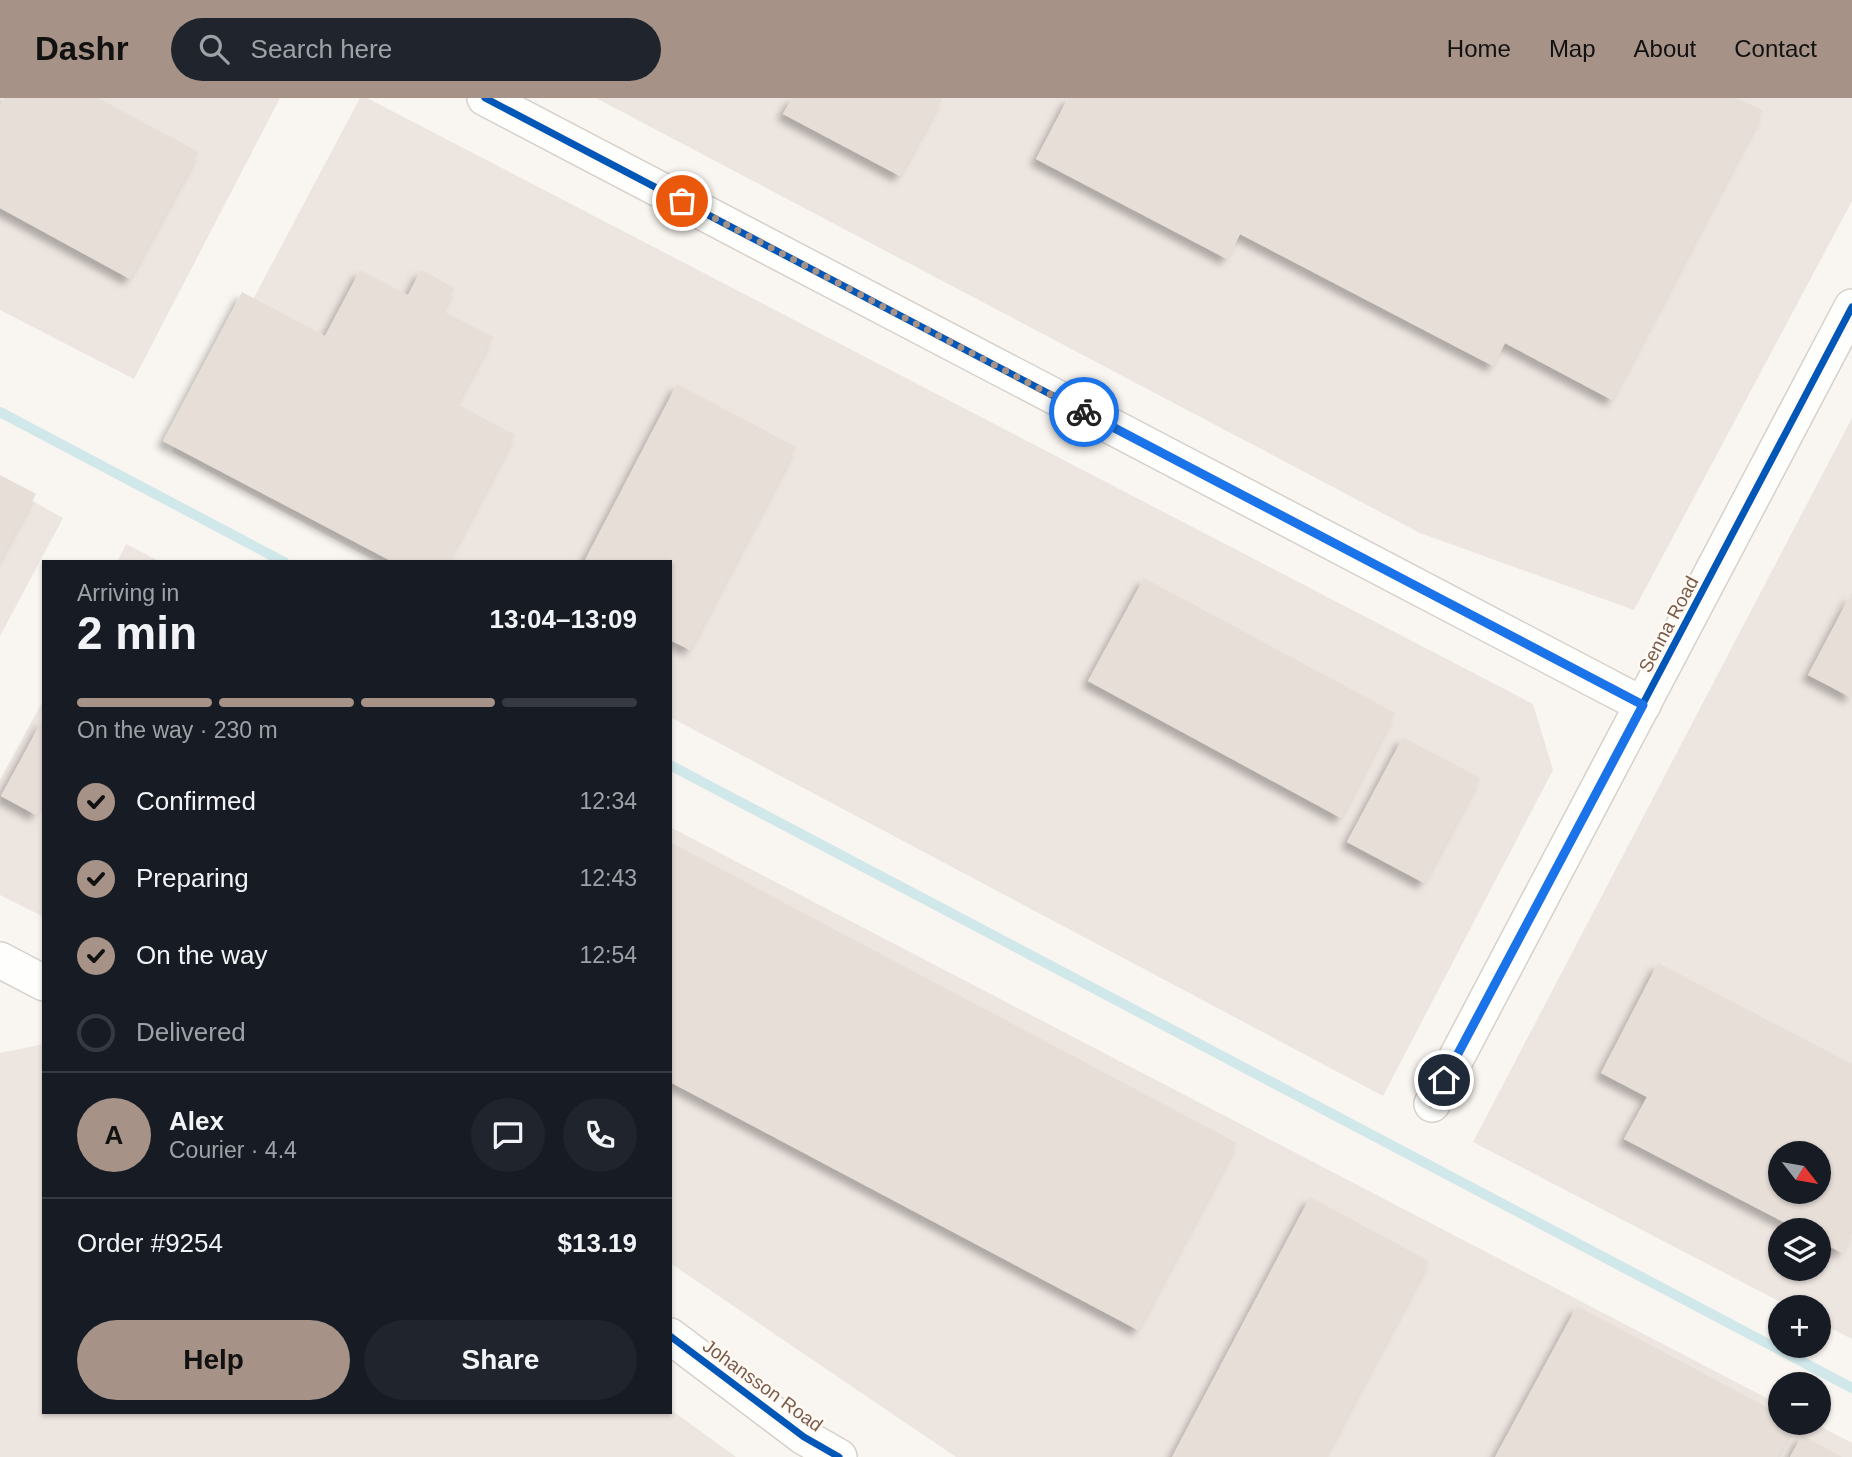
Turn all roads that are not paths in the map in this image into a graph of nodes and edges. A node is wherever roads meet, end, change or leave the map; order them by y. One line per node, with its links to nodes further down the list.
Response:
1 (485, 98): 3 (street)
2 (1852, 307): 3 (street, Senna Road)
3 (1643, 705): 6 (street, Senna Road)
4 (0, 960): 5 (street)
5 (42, 982)
6 (1432, 1104)
7 (672, 1338): 8 (street, Johansson Road)
8 (839, 1457)

